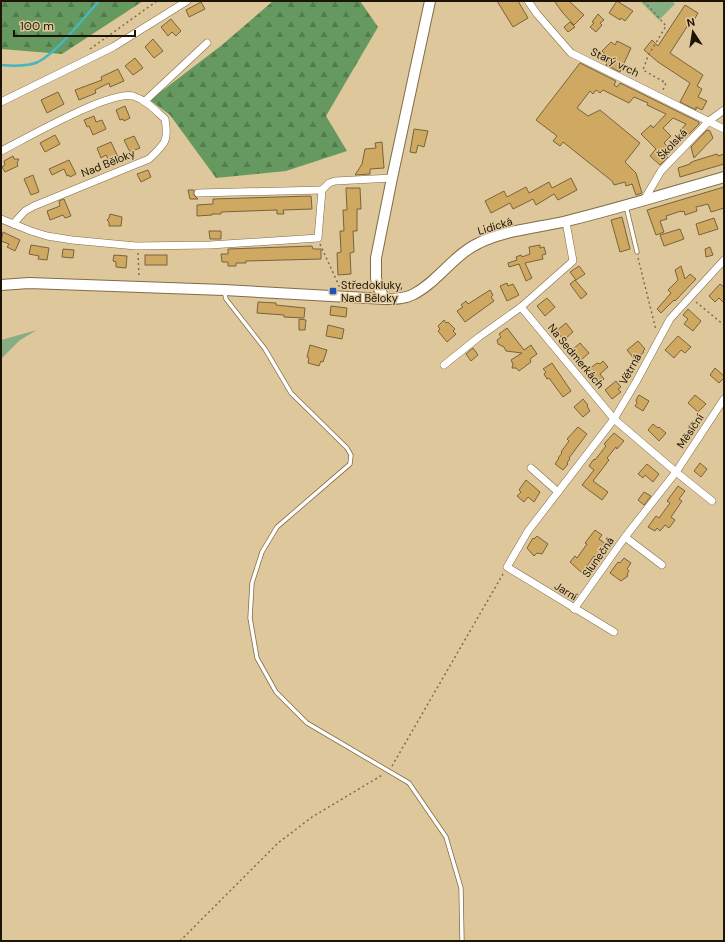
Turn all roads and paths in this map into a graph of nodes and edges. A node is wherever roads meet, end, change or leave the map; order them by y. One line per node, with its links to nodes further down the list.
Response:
1 (156, 1): 7 (path)
2 (187, 1): 10 (street)
3 (430, 1): 16 (street)
4 (528, 1): 8 (street, Starý vrch)
5 (644, 1): 8 (path)
6 (207, 43): 9 (street)
7 (87, 51)
8 (660, 97): 12 (street, Starý vrch)
9 (145, 101): 14 (street, Nad Běloky); 23 (street, Nad Běloky)
10 (1, 102)
11 (724, 110): 12 (street, Školská)
12 (709, 121): 13 (street, Starý vrch); 19 (street, Školská)
13 (724, 129)
14 (1, 151)
15 (724, 177): 19 (street, Lidická)
16 (392, 178): 17 (street); 33 (street)
17 (322, 190): 18 (street); 24 (street)
18 (198, 193)
19 (644, 200): 20 (street, Lidická)
20 (626, 205): 22 (street, Lidická); 26 (lane)
21 (1, 219): 23 (street)
22 (566, 222): 33 (street, Lidická); 34 (street)
23 (13, 224): 25 (street)
24 (318, 238): 25 (street); 31 (path)
25 (138, 246): 29 (path)
26 (637, 252): 36 (path)
27 (724, 260): 32 (street, Větrná)
28 (1, 285): 29 (street, Lidická)
29 (139, 287): 30 (street, Lidická)
30 (224, 290): 31 (street, Lidická); 49 (lane)
31 (344, 297): 33 (street, Lidická)
32 (690, 297): 35 (path); 36 (street, Větrná)
33 (385, 299)
34 (521, 307): 37 (street); 39 (street, Na Sedmerkách)
35 (724, 325)
36 (659, 340): 39 (street, Větrná)
37 (444, 365)
38 (723, 401): 41 (street, Měsíční)
39 (614, 419): 41 (street); 42 (street, Větrná)
40 (531, 468): 42 (street)
41 (676, 472): 43 (street); 44 (street, Slunečná)
42 (558, 492): 46 (street, Větrná)
43 (712, 501)
44 (625, 537): 45 (street, Slunečná); 47 (street, Slunečná)
45 (662, 565)
46 (507, 567): 47 (street, Jarní); 49 (path)
47 (574, 609): 48 (street, Jarní)
48 (614, 632)
49 (389, 771): 50 (path); 51 (lane)
50 (180, 941)
51 (462, 941)

